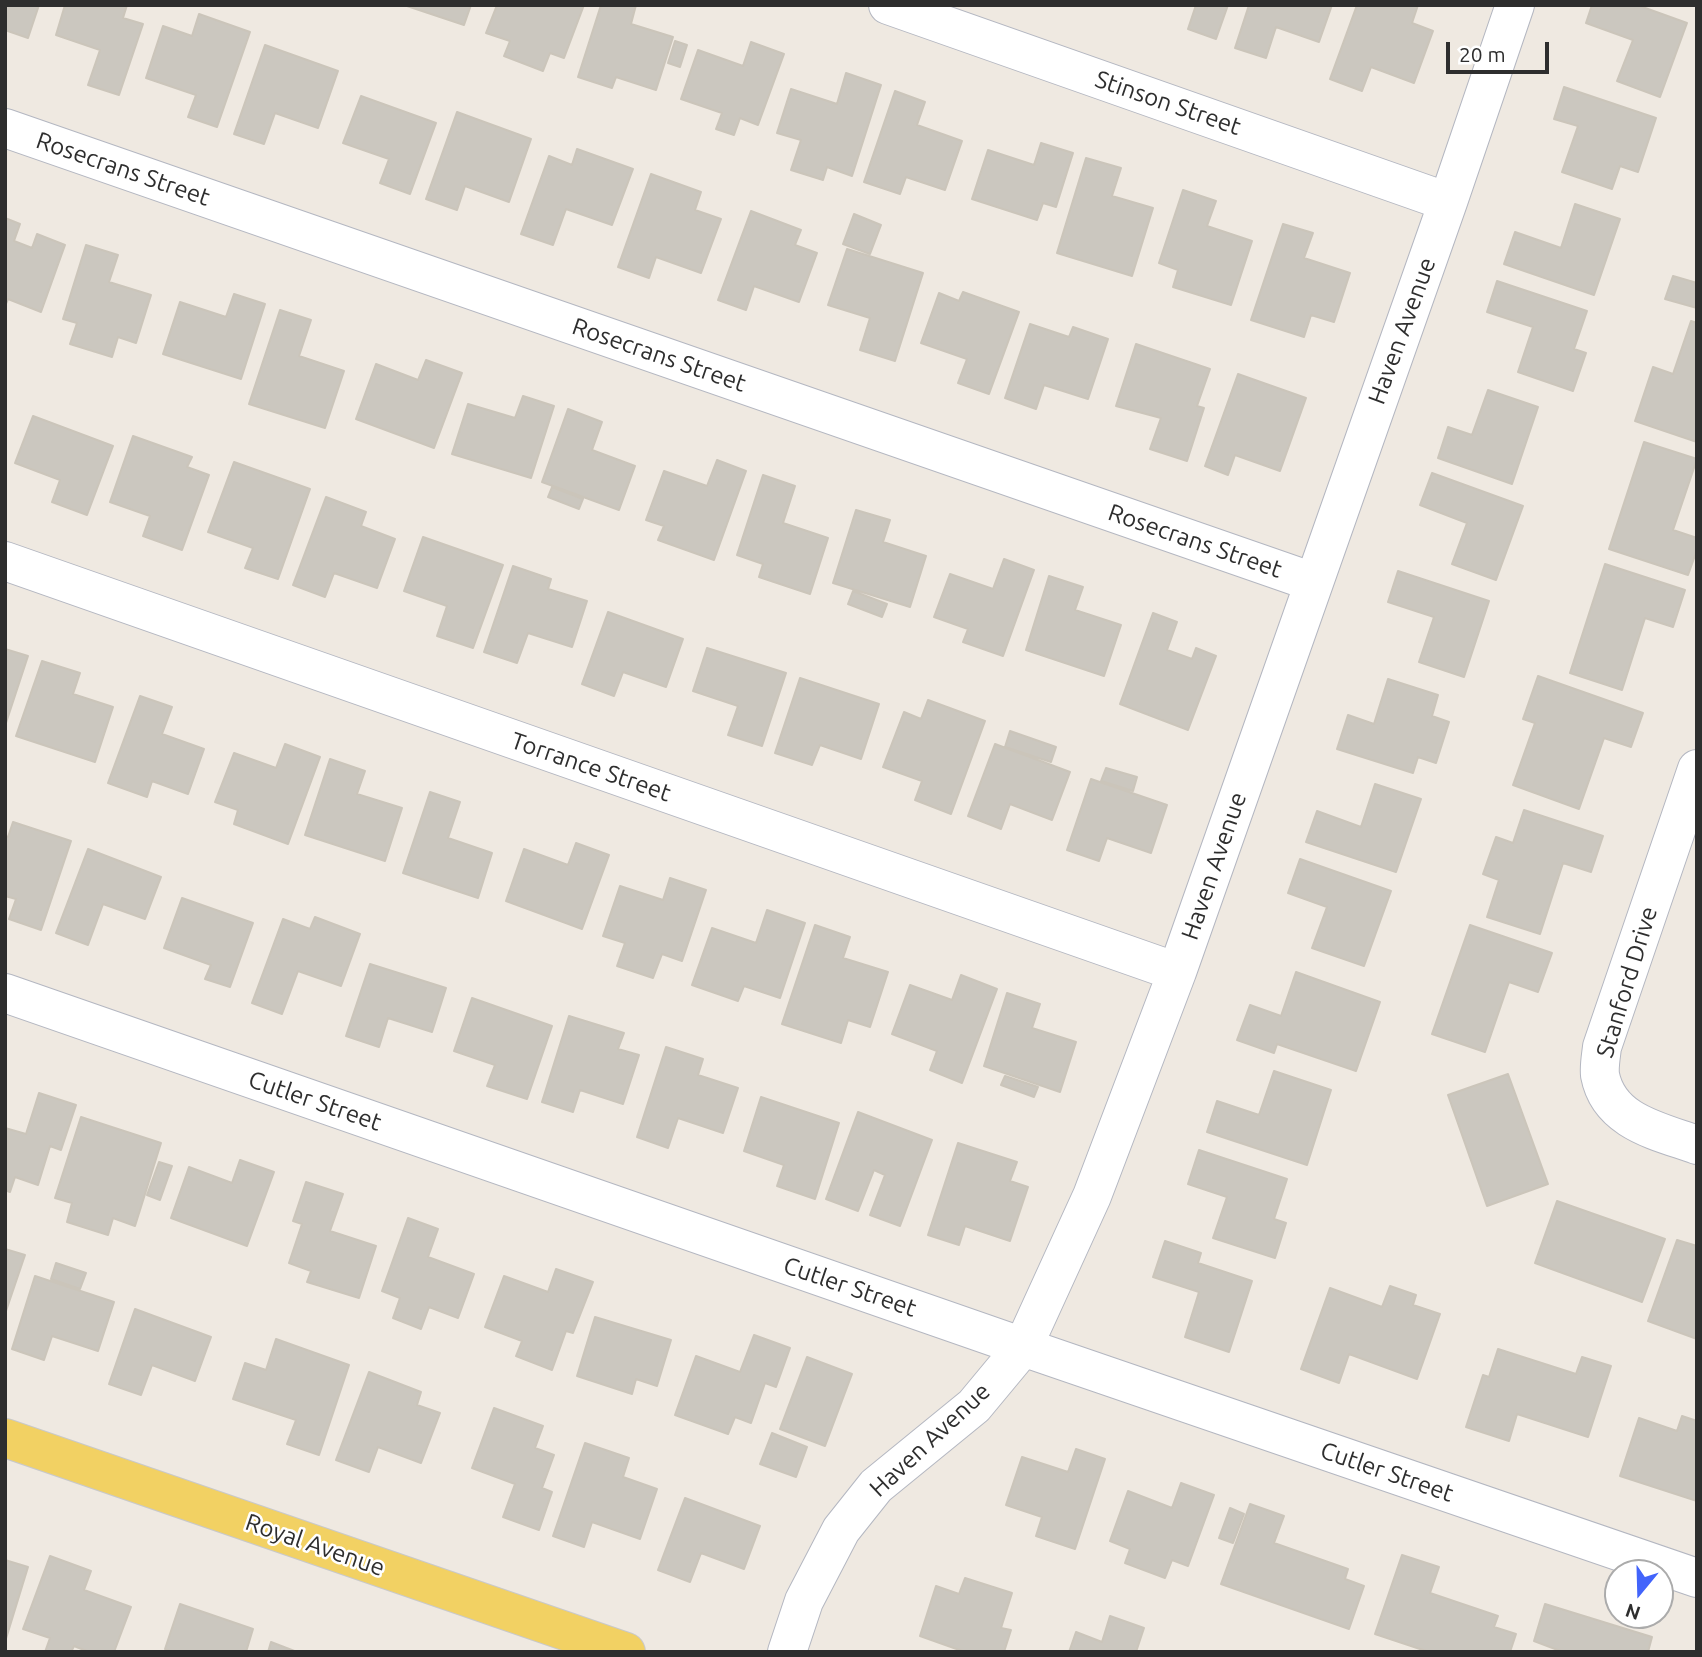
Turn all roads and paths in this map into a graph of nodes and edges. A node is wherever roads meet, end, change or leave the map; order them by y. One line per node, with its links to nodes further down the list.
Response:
1 (888, 5): 4 (street, Stinson Street)
2 (1515, 5): 4 (street, Haven Avenue)
3 (5, 128): 6 (street, Rosecrans Street)
4 (1448, 202): 6 (street, Haven Avenue)
5 (5, 561): 8 (street, Torrance Street)
6 (1313, 582): 8 (street, Haven Avenue)
7 (1697, 769): 10 (street, Stanford Drive)
8 (1177, 972): 11 (street, Haven Avenue)
9 (5, 993): 11 (street, Cutler Street)
10 (1697, 1145)
11 (1023, 1347): 13 (street, Cutler Street); 15 (street, Haven Avenue)
12 (5, 1438): 14 (main road, Royal Avenue)
13 (1697, 1578)
14 (626, 1652)
15 (787, 1652)

